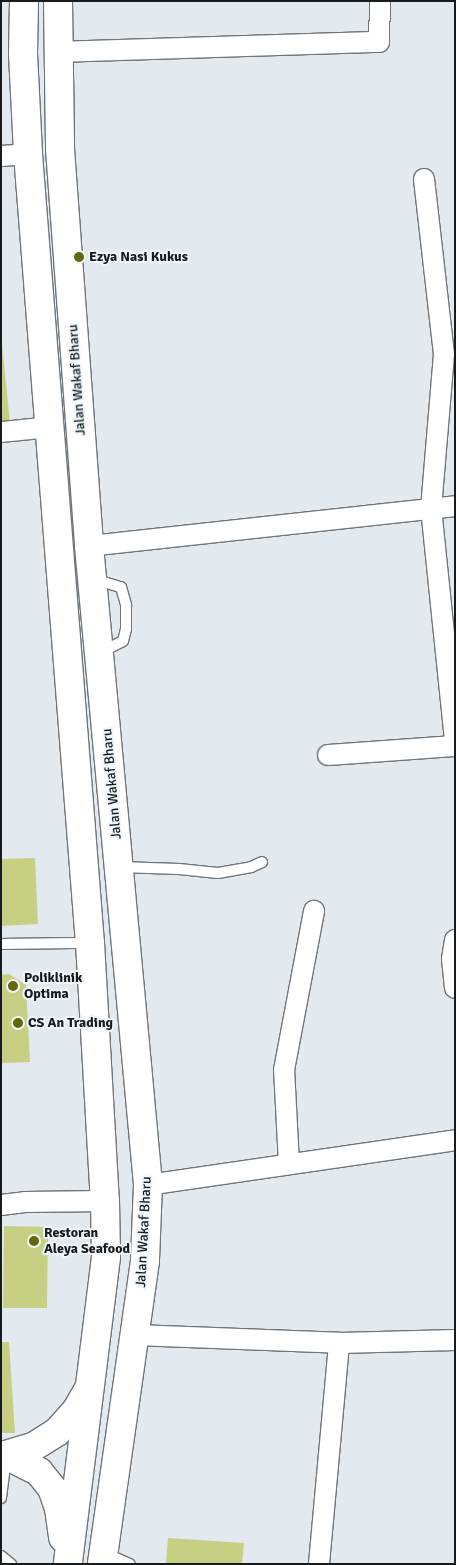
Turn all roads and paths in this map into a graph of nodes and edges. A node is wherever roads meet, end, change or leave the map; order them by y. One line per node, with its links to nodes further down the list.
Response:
1 (24, 1): 5 (main road)
2 (58, 1): 4 (main road, Jalan Wakaf Bharu)
3 (380, 1): 4 (street)
4 (58, 52): 12 (main road, Jalan Wakaf Bharu)
5 (28, 154): 6 (street); 8 (main road)
6 (1, 156)
7 (424, 179): 11 (street)
8 (51, 427): 9 (street); 19 (main road)
9 (1, 432)
10 (455, 506): 11 (street)
11 (431, 508): 12 (street); 13 (street)
12 (89, 546): 16 (main road, Jalan Wakaf Bharu)
13 (455, 744): 14 (street)
14 (328, 754)
15 (262, 862): 16 (lane)
16 (119, 867): 24 (main road, Jalan Wakaf Bharu)
17 (314, 910): 23 (street)
18 (455, 940): 21 (street)
19 (90, 943): 20 (lane); 25 (main road)
20 (1, 944)
21 (455, 988)
22 (455, 1140): 23 (street)
23 (289, 1164): 24 (street)
24 (148, 1185): 27 (main road, Jalan Wakaf Bharu)
25 (105, 1201): 26 (street); 30 (main road)
26 (1, 1205)
27 (135, 1335): 29 (street); 34 (main road, Jalan Wakaf Bharu)
28 (455, 1340): 29 (street)
29 (339, 1343): 38 (street)
30 (90, 1386): 31 (main road); 36 (main road)
31 (4, 1456): 32 (lane); 36 (main road)
32 (1, 1498)
33 (1, 1556): 35 (lane)
34 (103, 1558): 37 (lane)
35 (11, 1564)
36 (67, 1564)
37 (130, 1564)
38 (319, 1564)

